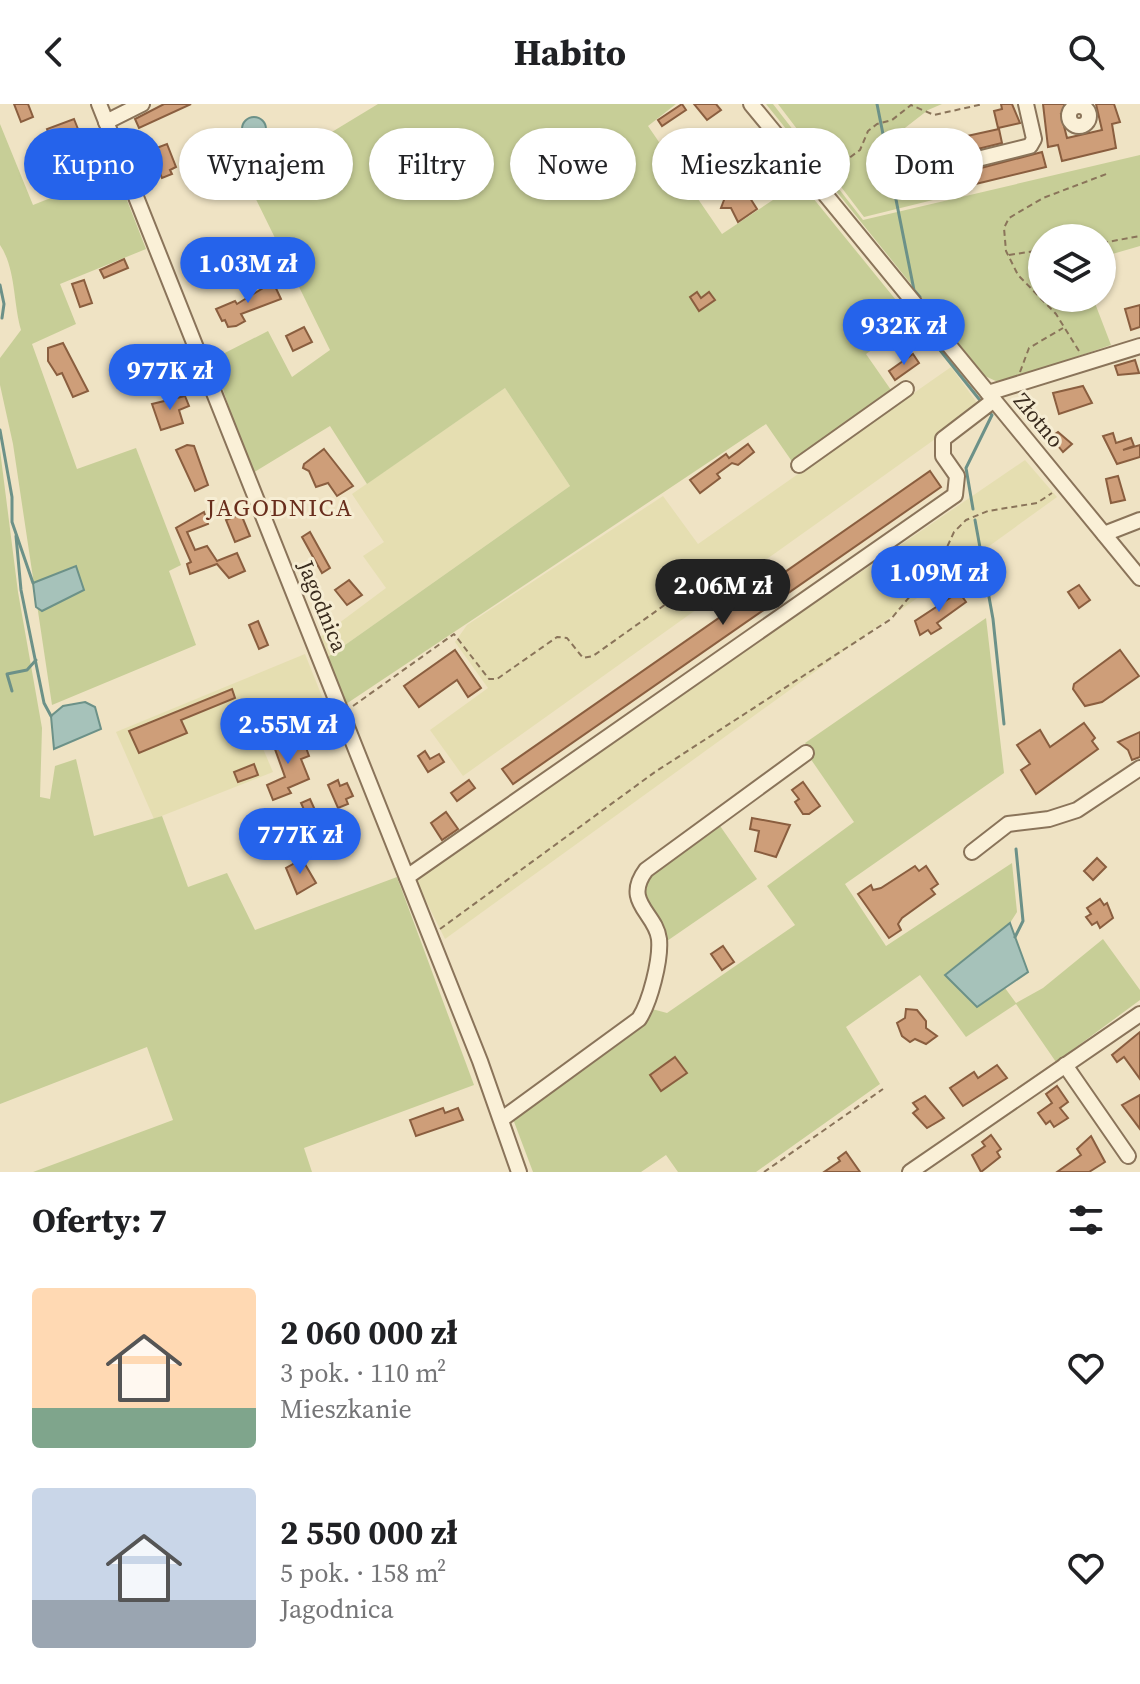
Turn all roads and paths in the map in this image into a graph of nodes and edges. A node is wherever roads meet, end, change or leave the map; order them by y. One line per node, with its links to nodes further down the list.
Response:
1 (99, 104): 8 (street, Jagodnica)
2 (142, 104): 8 (street)
3 (751, 104): 21 (street, Złotno)
4 (983, 104): 7 (path)
5 (1026, 104): 10 (street)
6 (911, 105): 7 (path); 9 (path)
7 (968, 106)
8 (106, 122): 28 (street, Jagodnica)
9 (850, 158)
10 (983, 158)
11 (1109, 173): 15 (path)
12 (1140, 236): 13 (path)
13 (1116, 240)
14 (1028, 252): 15 (path)
15 (1008, 255): 16 (path)
16 (1064, 327): 18 (path); 19 (path)
17 (1140, 346): 18 (street)
18 (1085, 363): 19 (street)
19 (1018, 384): 21 (street)
20 (906, 389): 22 (street)
21 (988, 402): 23 (street, Złotno); 32 (street)
22 (799, 465)
23 (1069, 491): 25 (street, Złotno); 33 (path)
24 (1140, 520): 25 (street)
25 (1104, 534): 27 (street, Złotno)
26 (711, 572): 28 (path)
27 (1140, 578)
28 (342, 713): 32 (street, Jagodnica)
29 (806, 753): 37 (street)
30 (1140, 768): 31 (street)
31 (972, 852)
32 (407, 877): 33 (street, Jagodnica)
33 (430, 935): 37 (street, Jagodnica)
34 (1140, 1014): 35 (street)
35 (1065, 1065): 38 (street); 39 (street)
36 (883, 1089): 41 (path)
37 (502, 1119): 40 (street, Jagodnica)
38 (1128, 1156)
39 (916, 1170)
40 (519, 1172)
41 (764, 1172)

